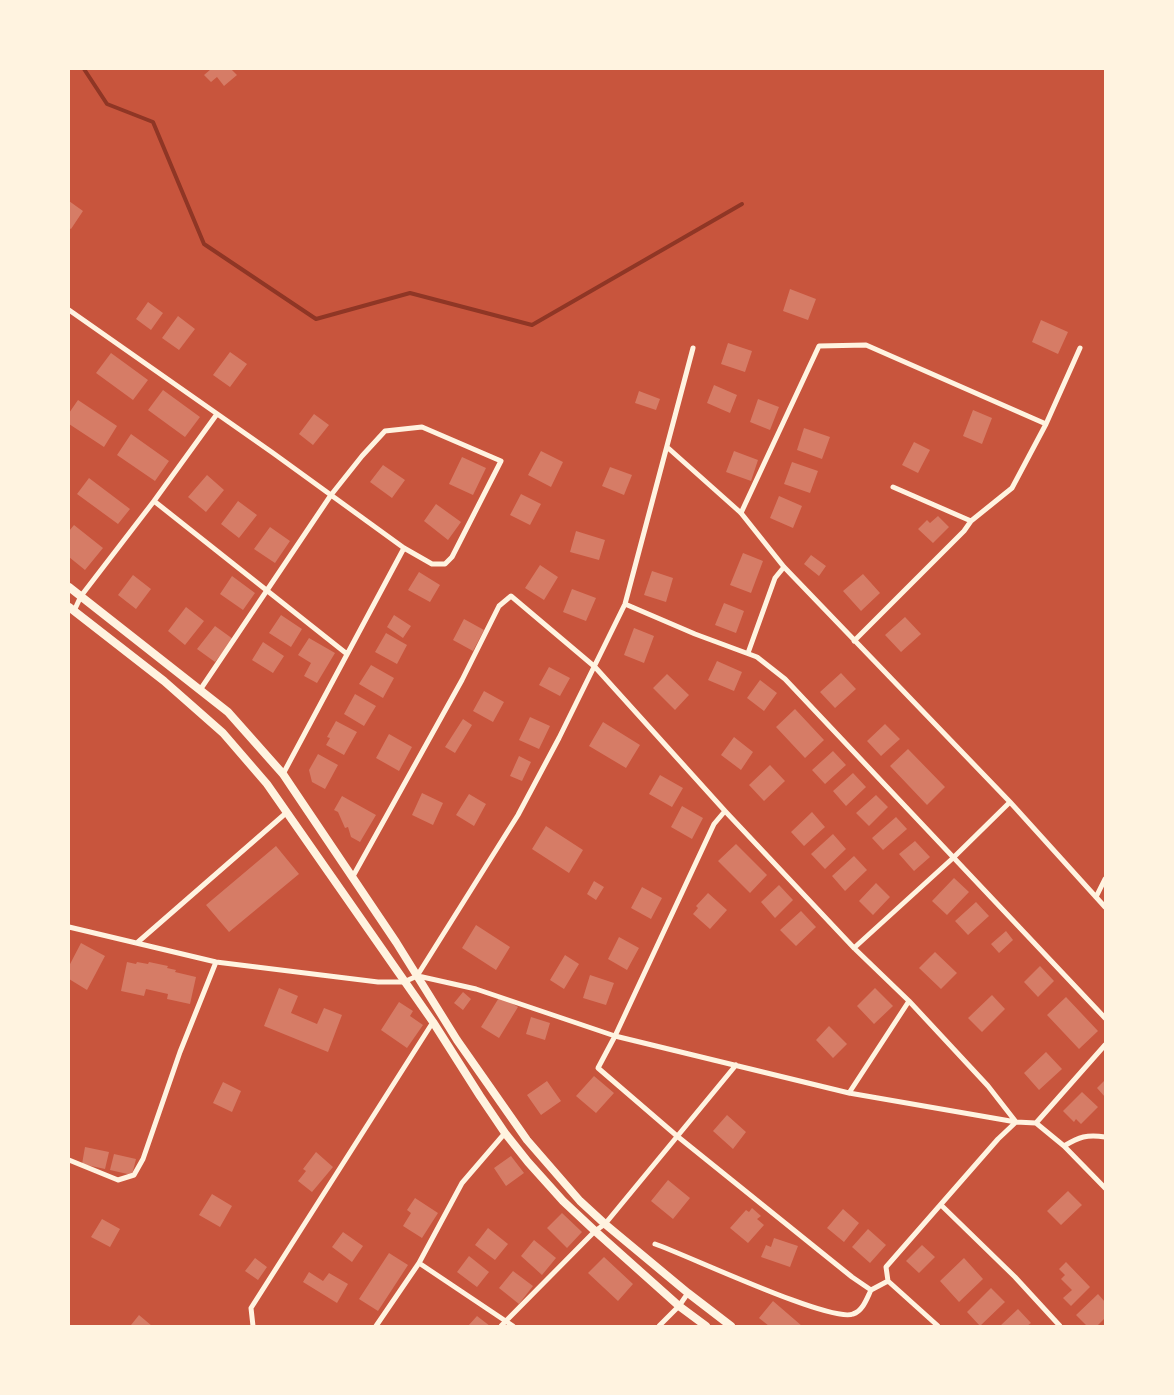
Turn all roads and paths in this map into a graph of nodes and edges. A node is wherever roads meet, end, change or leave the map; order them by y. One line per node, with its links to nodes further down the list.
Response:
1 (69, 310): 4 (street)
2 (693, 348): 6 (street)
3 (1080, 348): 5 (street)
4 (217, 414): 8 (street); 9 (street)
5 (1046, 424): 10 (street); 11 (street)
6 (667, 446): 10 (street); 17 (street)
7 (893, 486): 11 (street)
8 (331, 495): 12 (street); 12 (street); 15 (street)
9 (154, 501): 15 (street); 16 (street)
10 (741, 513): 13 (street)
11 (971, 521): 19 (street)
12 (404, 548): 21 (street)
13 (784, 567): 19 (street); 20 (street)
14 (69, 587): 16 (main road)
15 (267, 589): 21 (street); 23 (street)
16 (81, 596): 18 (street); 23 (main road)
17 (625, 604): 20 (street); 22 (street)
18 (71, 609): 27 (main road)
19 (854, 641): 25 (street)
20 (748, 653): 28 (street)
21 (347, 654): 24 (street)
22 (595, 667): 26 (street); 29 (street); 37 (street)
23 (200, 690): 24 (main road)
24 (283, 774): 29 (main road)
25 (1010, 802): 28 (street); 31 (street)
26 (724, 811): 35 (street); 42 (street)
27 (286, 813): 34 (street); 38 (main road)
28 (953, 858): 35 (street); 40 (street)
29 (352, 878): 37 (main road)
30 (1105, 879): 31 (street)
31 (1096, 897): 32 (street)
32 (1105, 907)
33 (69, 927): 34 (street)
34 (138, 942): 36 (street)
35 (854, 948): 39 (street)
36 (216, 962): 38 (street); 52 (street)
37 (417, 976): 38 (street); 42 (street); 55 (main road)
38 (404, 982): 41 (main road)
39 (909, 1001): 45 (street); 46 (street)
40 (1105, 1018)
41 (433, 1022): 48 (main road); 64 (street)
42 (615, 1036): 44 (street); 49 (street)
43 (1105, 1045): 47 (street)
44 (736, 1065): 45 (street); 49 (street)
45 (849, 1093): 46 (street)
46 (1016, 1122): 47 (street); 54 (street)
47 (1036, 1122): 51 (street)
48 (505, 1133): 56 (main road); 58 (street)
49 (677, 1136): 55 (street); 60 (street)
50 (1105, 1137): 51 (street)
51 (1064, 1146): 53 (street)
52 (69, 1160)
53 (1105, 1188)
54 (941, 1205): 59 (street); 72 (street)
55 (605, 1224): 56 (street); 61 (main road)
56 (595, 1231): 62 (main road); 63 (street)
57 (655, 1244): 60 (street)
58 (420, 1263): 63 (street); 65 (street)
59 (888, 1282): 60 (street); 71 (street)
60 (871, 1290)
61 (688, 1293): 62 (street); 70 (main road)
62 (679, 1306): 68 (street); 69 (main road)
63 (506, 1320): 66 (street); 67 (street)
64 (252, 1326)
65 (376, 1326)
66 (501, 1326)
67 (513, 1326)
68 (659, 1326)
69 (706, 1326)
70 (730, 1326)
71 (938, 1326)
72 (1060, 1326)

